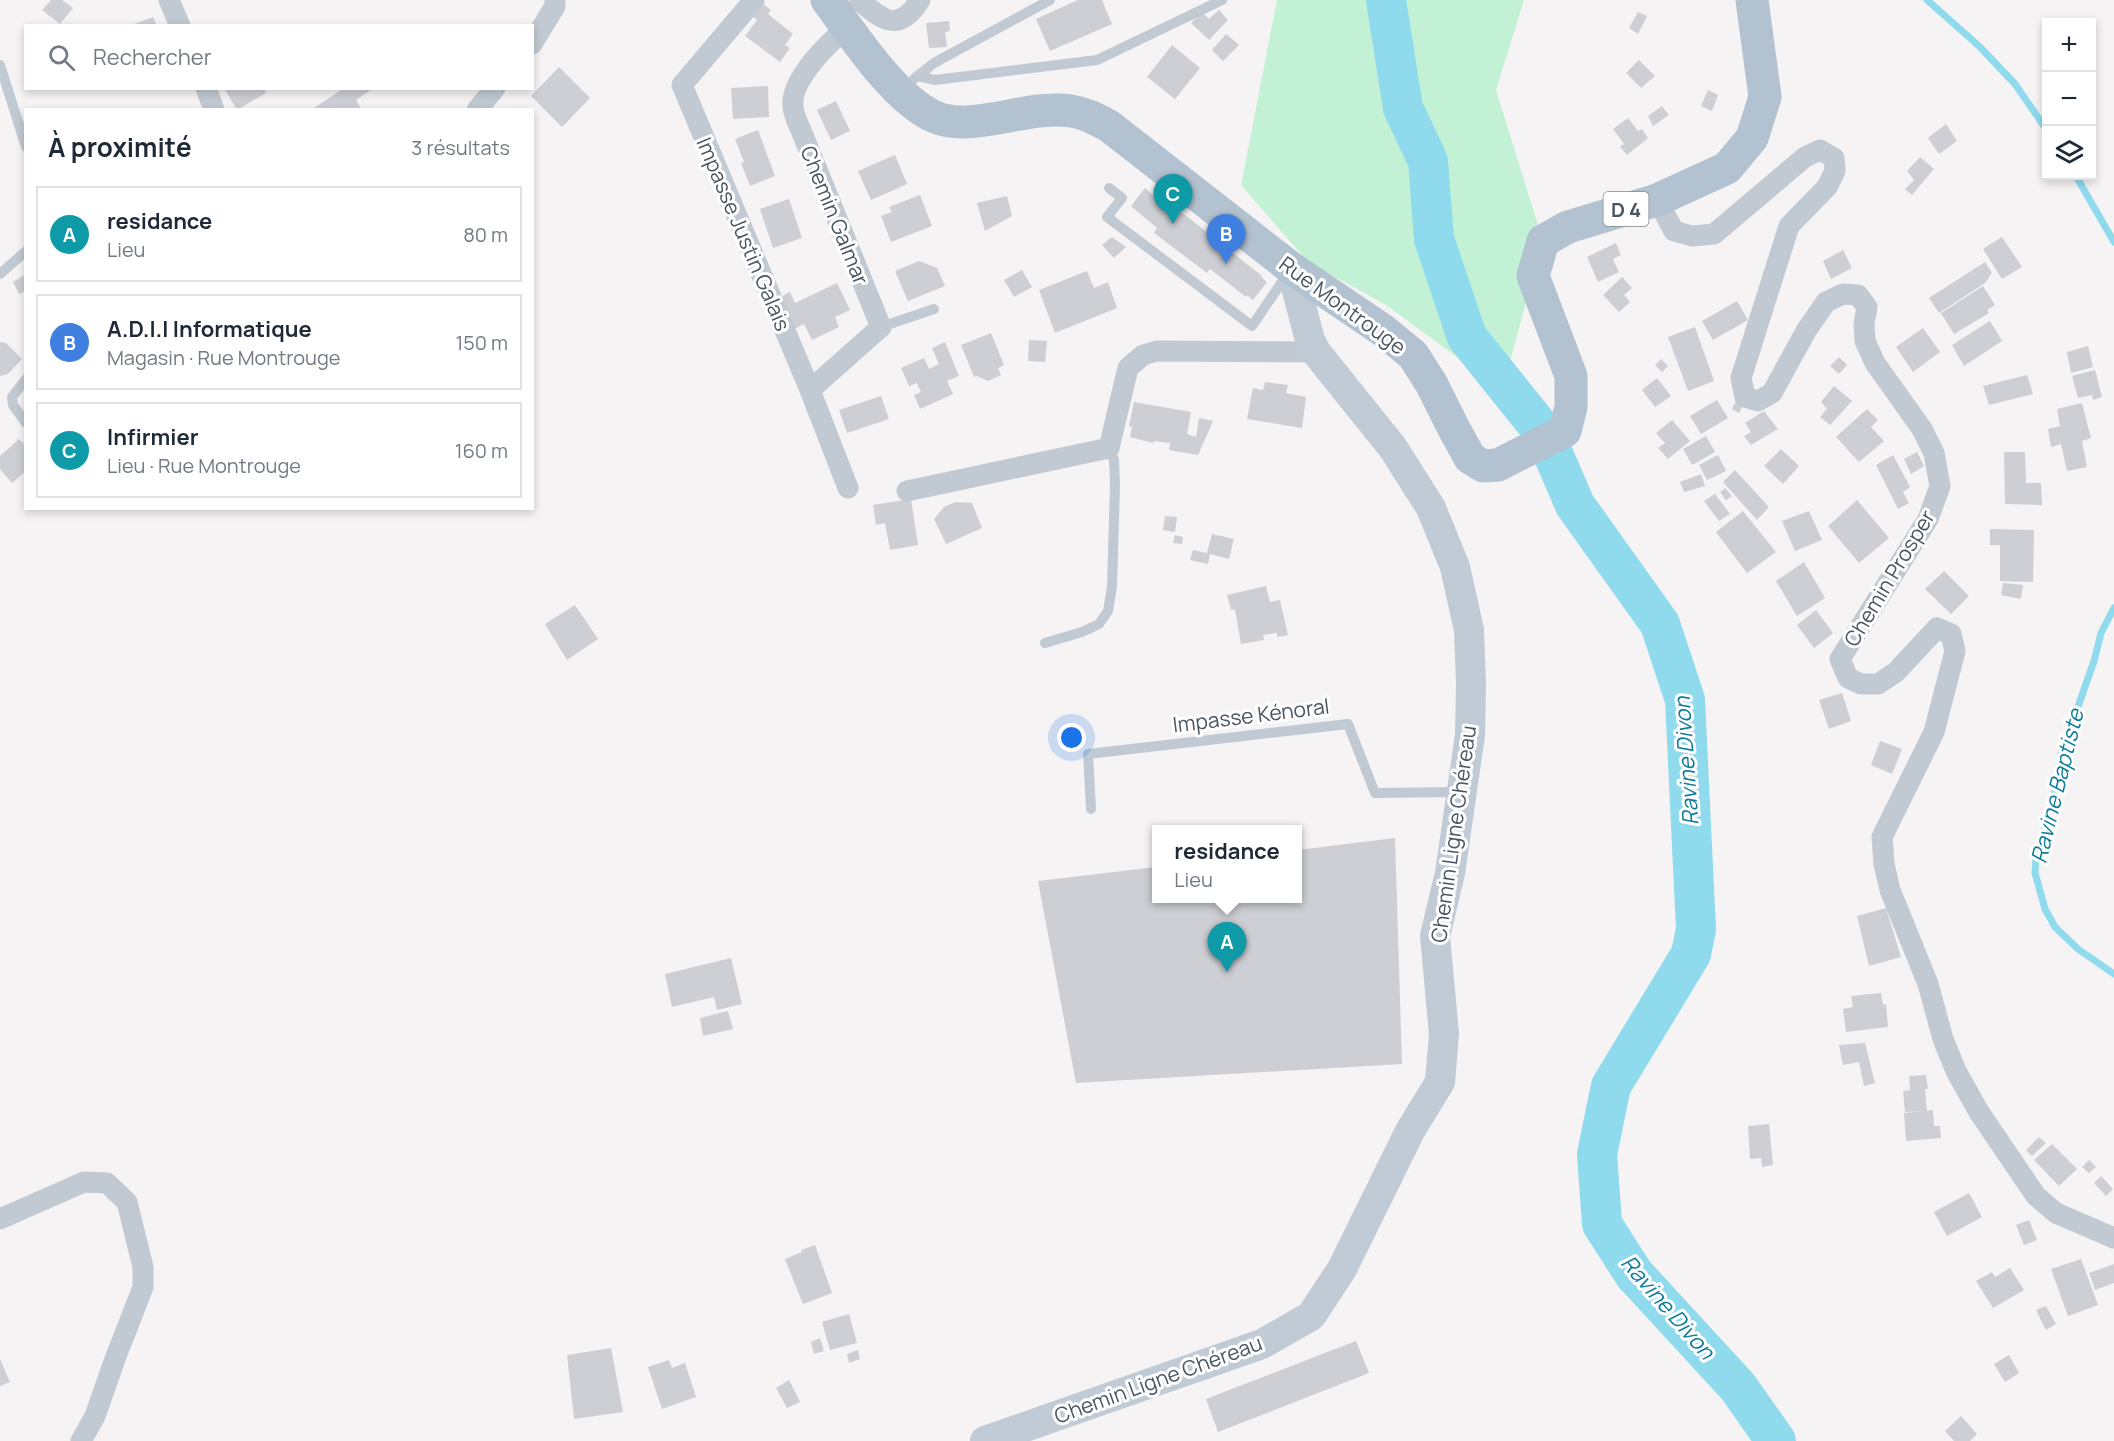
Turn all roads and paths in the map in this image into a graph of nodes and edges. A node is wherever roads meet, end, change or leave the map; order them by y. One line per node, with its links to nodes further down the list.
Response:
1 (169, 0): 10 (street)
2 (555, 0): 11 (street)
3 (754, 0): 28 (street, Impasse Justin Galais)
4 (827, 0): 9 (main road, Rue Montrouge / D 4)
5 (920, 0): 9 (street)
6 (1050, 0): 13 (lane)
7 (1222, 0): 13 (lane)
8 (1752, 0): 20 (main road, Rue Montrouge / D 4)
9 (853, 14): 13 (main road, Rue Montrouge / D 4); 25 (street, Chemin Galmar)
10 (179, 24)
11 (534, 41)
12 (0, 65): 18 (lane)
13 (908, 83): 22 (main road, Rue Montrouge / D 4)
14 (207, 90): 16 (street)
15 (493, 90): 17 (street)
16 (213, 108)
17 (479, 108)
18 (24, 141)
19 (1109, 188): 22 (lane)
20 (1657, 200): 22 (main road, Rue Montrouge / D 4); 37 (street, Chemin Prosper)
21 (24, 254): 23 (lane)
22 (1291, 268): 26 (street, Chemin Ligne Chéreau)
23 (0, 274)
24 (934, 309): 25 (lane)
25 (881, 327): 28 (street)
26 (1316, 352): 30 (street); 34 (street, Chemin Ligne Chéreau)
27 (24, 382): 29 (lane)
28 (810, 390): 31 (street, Impasse Justin Galais)
29 (24, 420)
30 (1109, 448): 32 (street); 33 (lane)
31 (848, 488)
32 (907, 491)
33 (1045, 642)
34 (1463, 792): 35 (lane, Impasse Kénoral); 39 (street, Chemin Ligne Chéreau)
35 (1090, 809)
36 (0, 1219): 38 (street)
37 (2114, 1238)
38 (81, 1441)
39 (985, 1441)

